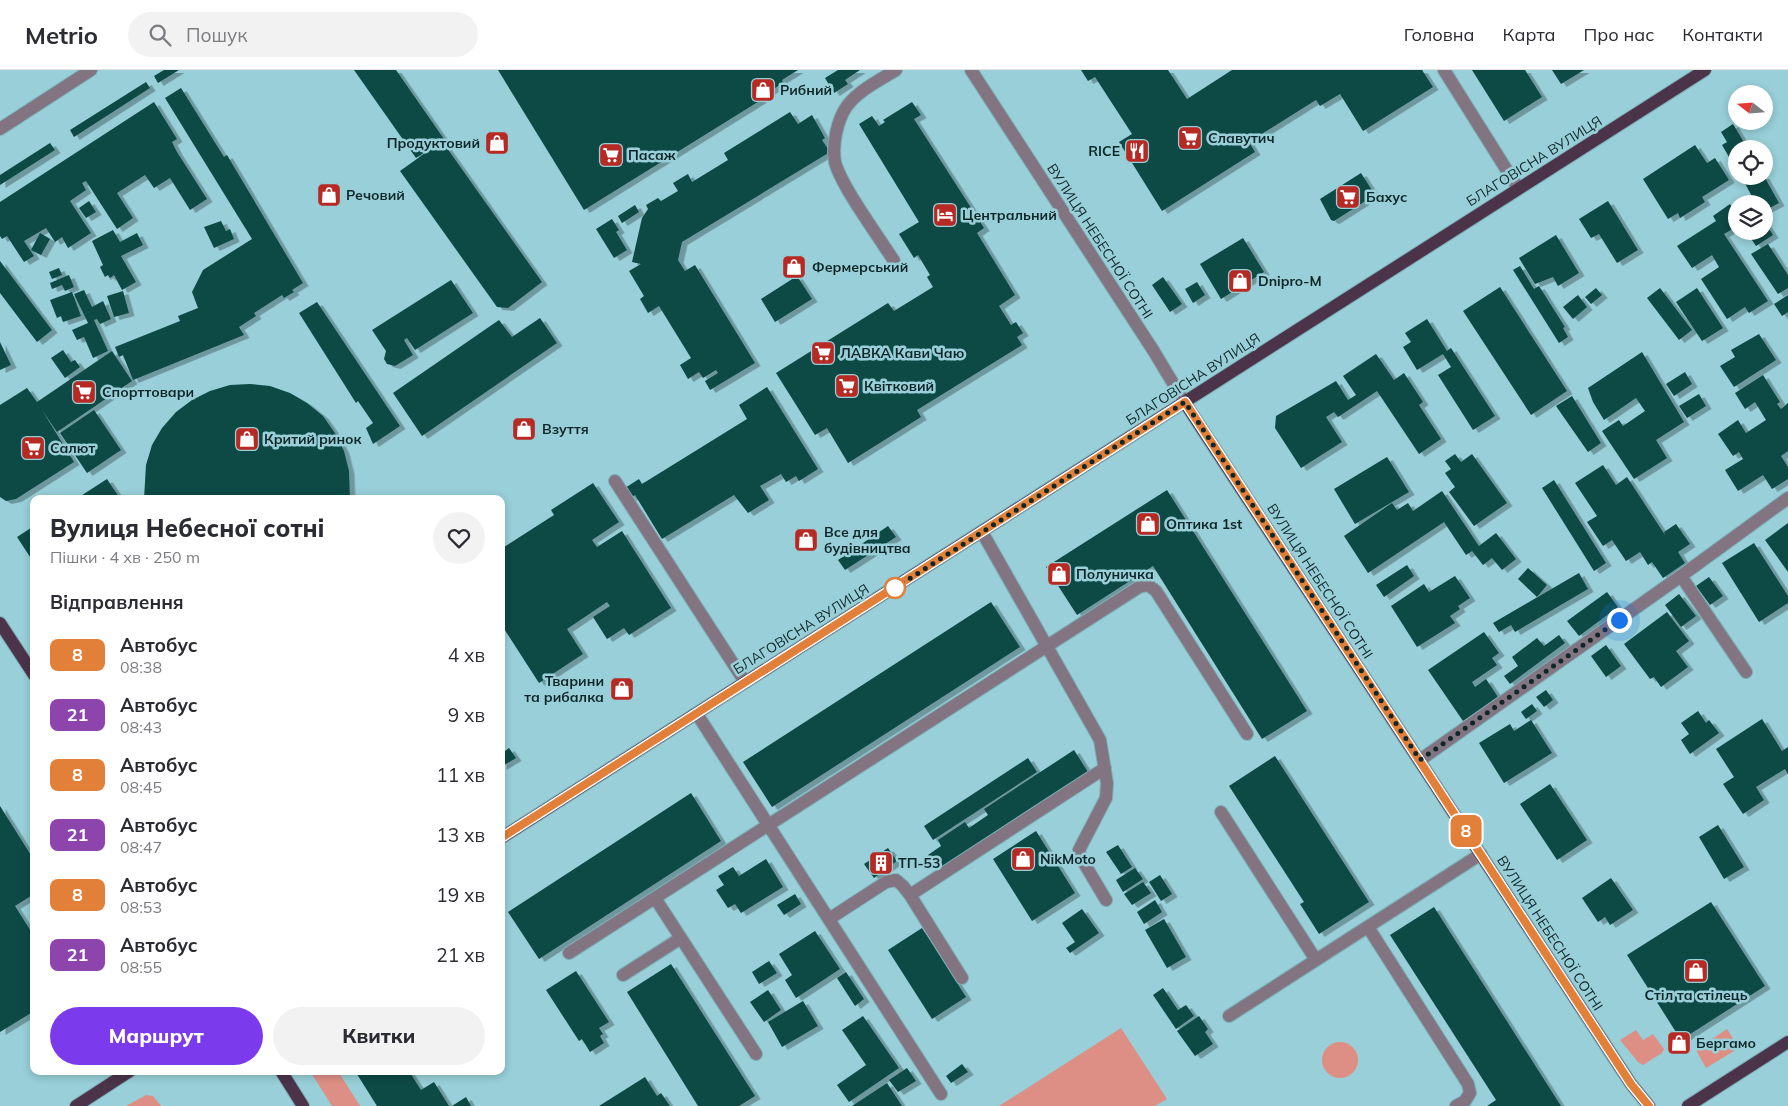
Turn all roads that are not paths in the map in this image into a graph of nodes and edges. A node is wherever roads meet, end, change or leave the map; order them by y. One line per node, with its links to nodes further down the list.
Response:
1 (91, 70): 6 (street)
2 (896, 70): 8 (street)
3 (971, 70): 9 (street, ВУЛИЦЯ НЕБЕСНОЇ СОТНІ)
4 (1444, 70): 7 (street)
5 (1705, 70): 7 (main road, БЛАГОВІСНА ВУЛИЦЯ)
6 (0, 129)
7 (1518, 188): 9 (main road, БЛАГОВІСНА ВУЛИЦЯ)
8 (894, 261)
9 (1185, 402): 12 (main road, БЛАГОВІСНА ВУЛИЦЯ); 21 (main road, ВУЛИЦЯ НЕБЕСНОЇ СОТНІ)
10 (615, 481): 18 (street)
11 (1788, 498): 13 (street)
12 (982, 532): 15 (street); 18 (main road, БЛАГОВІСНА ВУЛИЦЯ)
13 (1681, 576): 17 (street); 21 (street)
14 (0, 623): 16 (main road)
15 (1048, 646): 20 (street); 22 (street); 24 (street)
16 (30, 669)
17 (1746, 672)
18 (745, 682): 19 (main road, БЛАГОВІСНА ВУЛИЦЯ)
19 (697, 714): 24 (street); 25 (main road, БЛАГОВІСНА ВУЛИЦЯ)
20 (1247, 734)
21 (1420, 760): 26 (main road, ВУЛИЦЯ НЕБЕСНОЇ СОТНІ)
22 (1105, 768): 27 (street); 29 (street)
23 (1221, 812): 34 (street)
24 (769, 825): 28 (street); 30 (street)
25 (505, 835)
26 (1481, 854): 31 (street); 46 (main road, ВУЛИЦЯ НЕБЕСНОЇ СОТНІ)
27 (910, 896): 30 (street); 36 (street)
28 (655, 898): 32 (street); 33 (street)
29 (1106, 900)
30 (829, 919): 42 (street)
31 (1368, 927): 34 (street); 45 (street)
32 (681, 938): 35 (street); 39 (street)
33 (569, 953)
34 (1316, 960): 37 (street)
35 (623, 975)
36 (962, 978)
37 (1229, 1016)
38 (1788, 1042): 47 (main road)
39 (756, 1054)
40 (124, 1075): 43 (main road)
41 (284, 1075): 44 (main road)
42 (941, 1094)
43 (76, 1106)
44 (303, 1106)
45 (1456, 1106)
46 (1649, 1106)
47 (1688, 1106)

